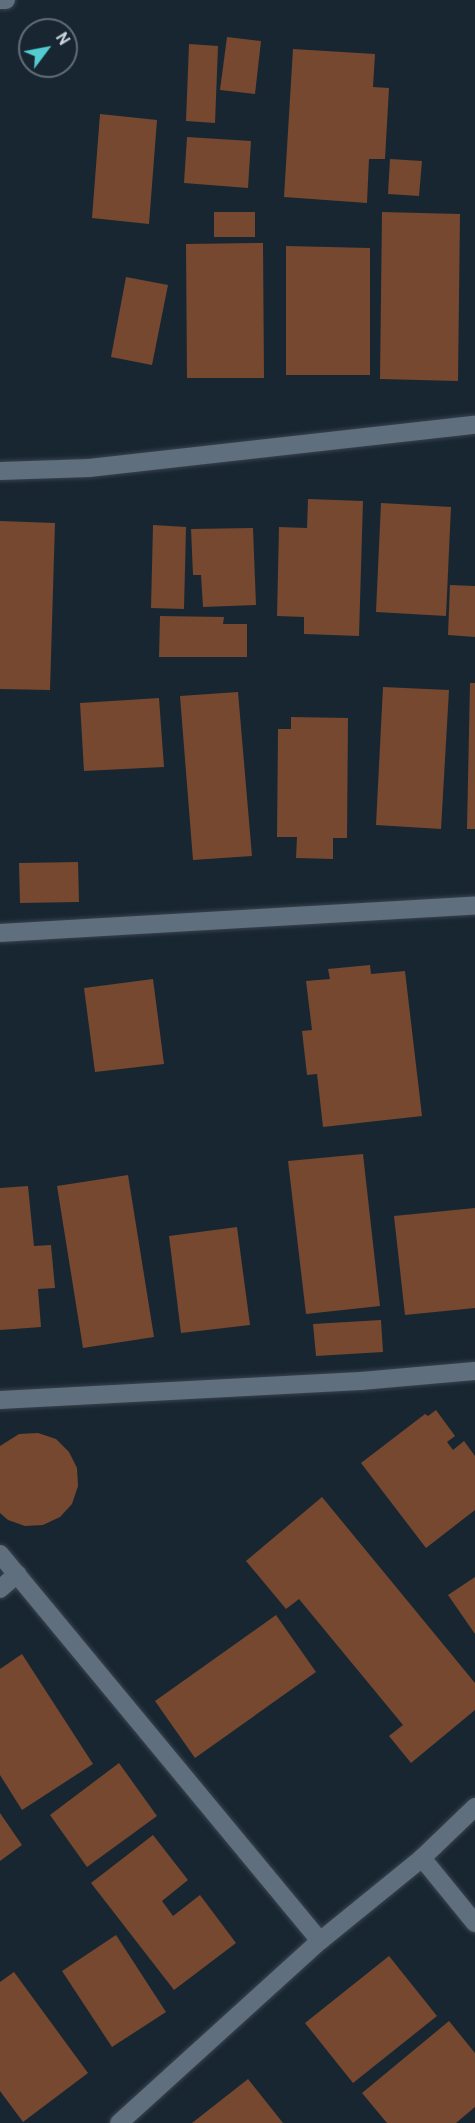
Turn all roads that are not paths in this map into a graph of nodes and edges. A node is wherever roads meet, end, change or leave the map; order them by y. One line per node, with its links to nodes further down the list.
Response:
1 (0, 0): 2 (street)
2 (6, 0)
3 (475, 425): 4 (street)
4 (0, 471)
5 (475, 906): 6 (street)
6 (0, 933)
7 (475, 1371): 8 (street)
8 (0, 1400)
9 (0, 1554): 10 (street)
10 (17, 1574): 11 (street); 15 (street)
11 (0, 1589)
12 (475, 1807): 13 (street)
13 (422, 1858): 14 (street); 15 (street)
14 (475, 1923)
15 (320, 1941): 16 (street)
16 (119, 2123)

